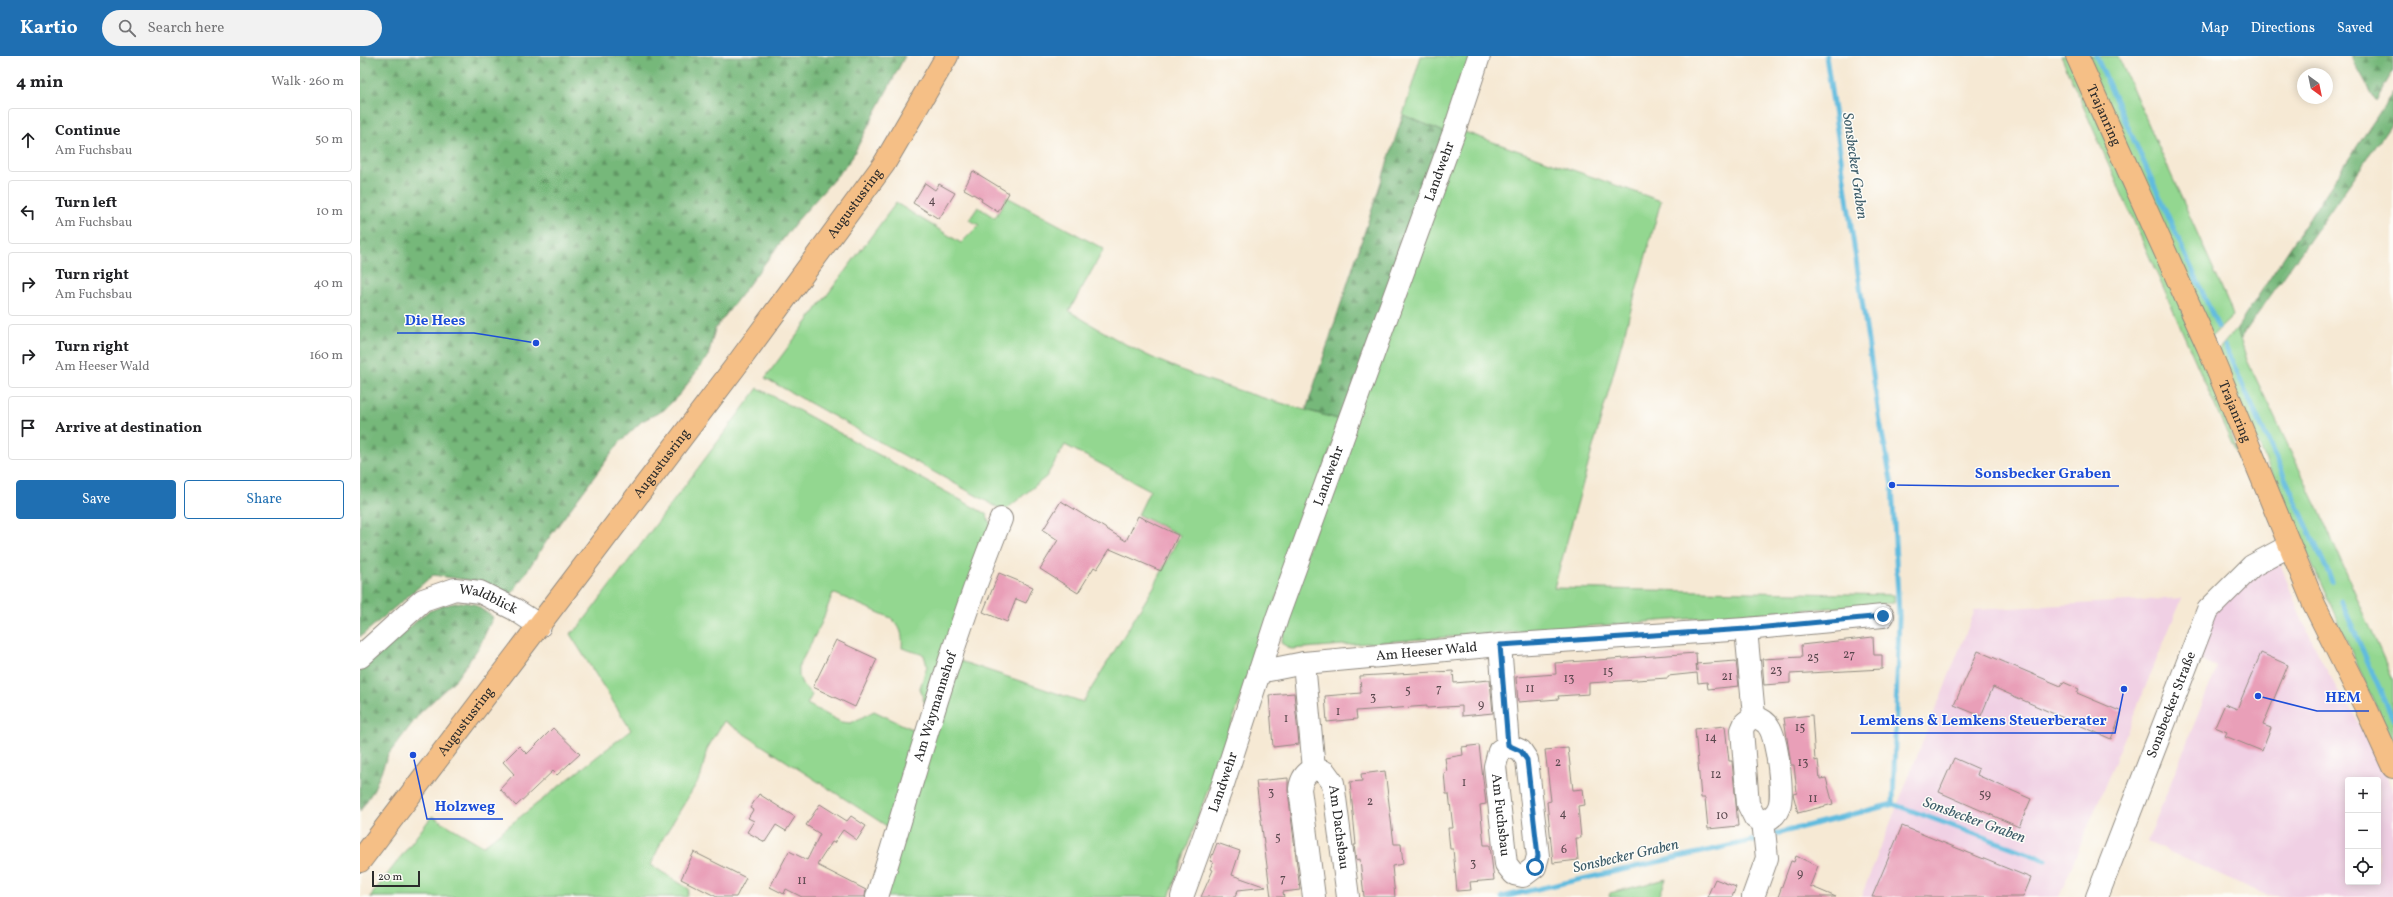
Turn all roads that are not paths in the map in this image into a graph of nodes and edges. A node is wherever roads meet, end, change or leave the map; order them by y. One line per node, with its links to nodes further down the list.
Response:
1 (947, 56): 7 (main road, Augustusring)
2 (1479, 56): 12 (street, Landwehr)
3 (2077, 56): 5 (main road, Trajanring)
4 (1001, 519): 19 (street, Am Waymannshof)
5 (2288, 546): 15 (main road, Trajanring); 24 (street, Sonsbecker Straße)
6 (1883, 616): 8 (street, Am Heeser Wald)
7 (540, 626): 10 (street, Waldblick); 18 (main road, Augustusring)
8 (1746, 629): 9 (street, Am Heeser Wald); 13 (street)
9 (1500, 645): 11 (street, Am Heeser Wald); 14 (street)
10 (360, 657)
11 (1304, 663): 12 (street, Am Heeser Wald); 16 (street, Am Dachsbau)
12 (1259, 672): 20 (street, Landwehr)
13 (1754, 716): 17 (street); 17 (street)
14 (1508, 745): 14 (street, Am Fuchsbau)
15 (2393, 767)
16 (1314, 769): 21 (street, Am Dachsbau); 22 (street, Am Dachsbau)
17 (1763, 821): 23 (street)
18 (360, 861)
19 (877, 897)
20 (1182, 897)
21 (1314, 897)
22 (1348, 897)
23 (1753, 897)
24 (2097, 897)

